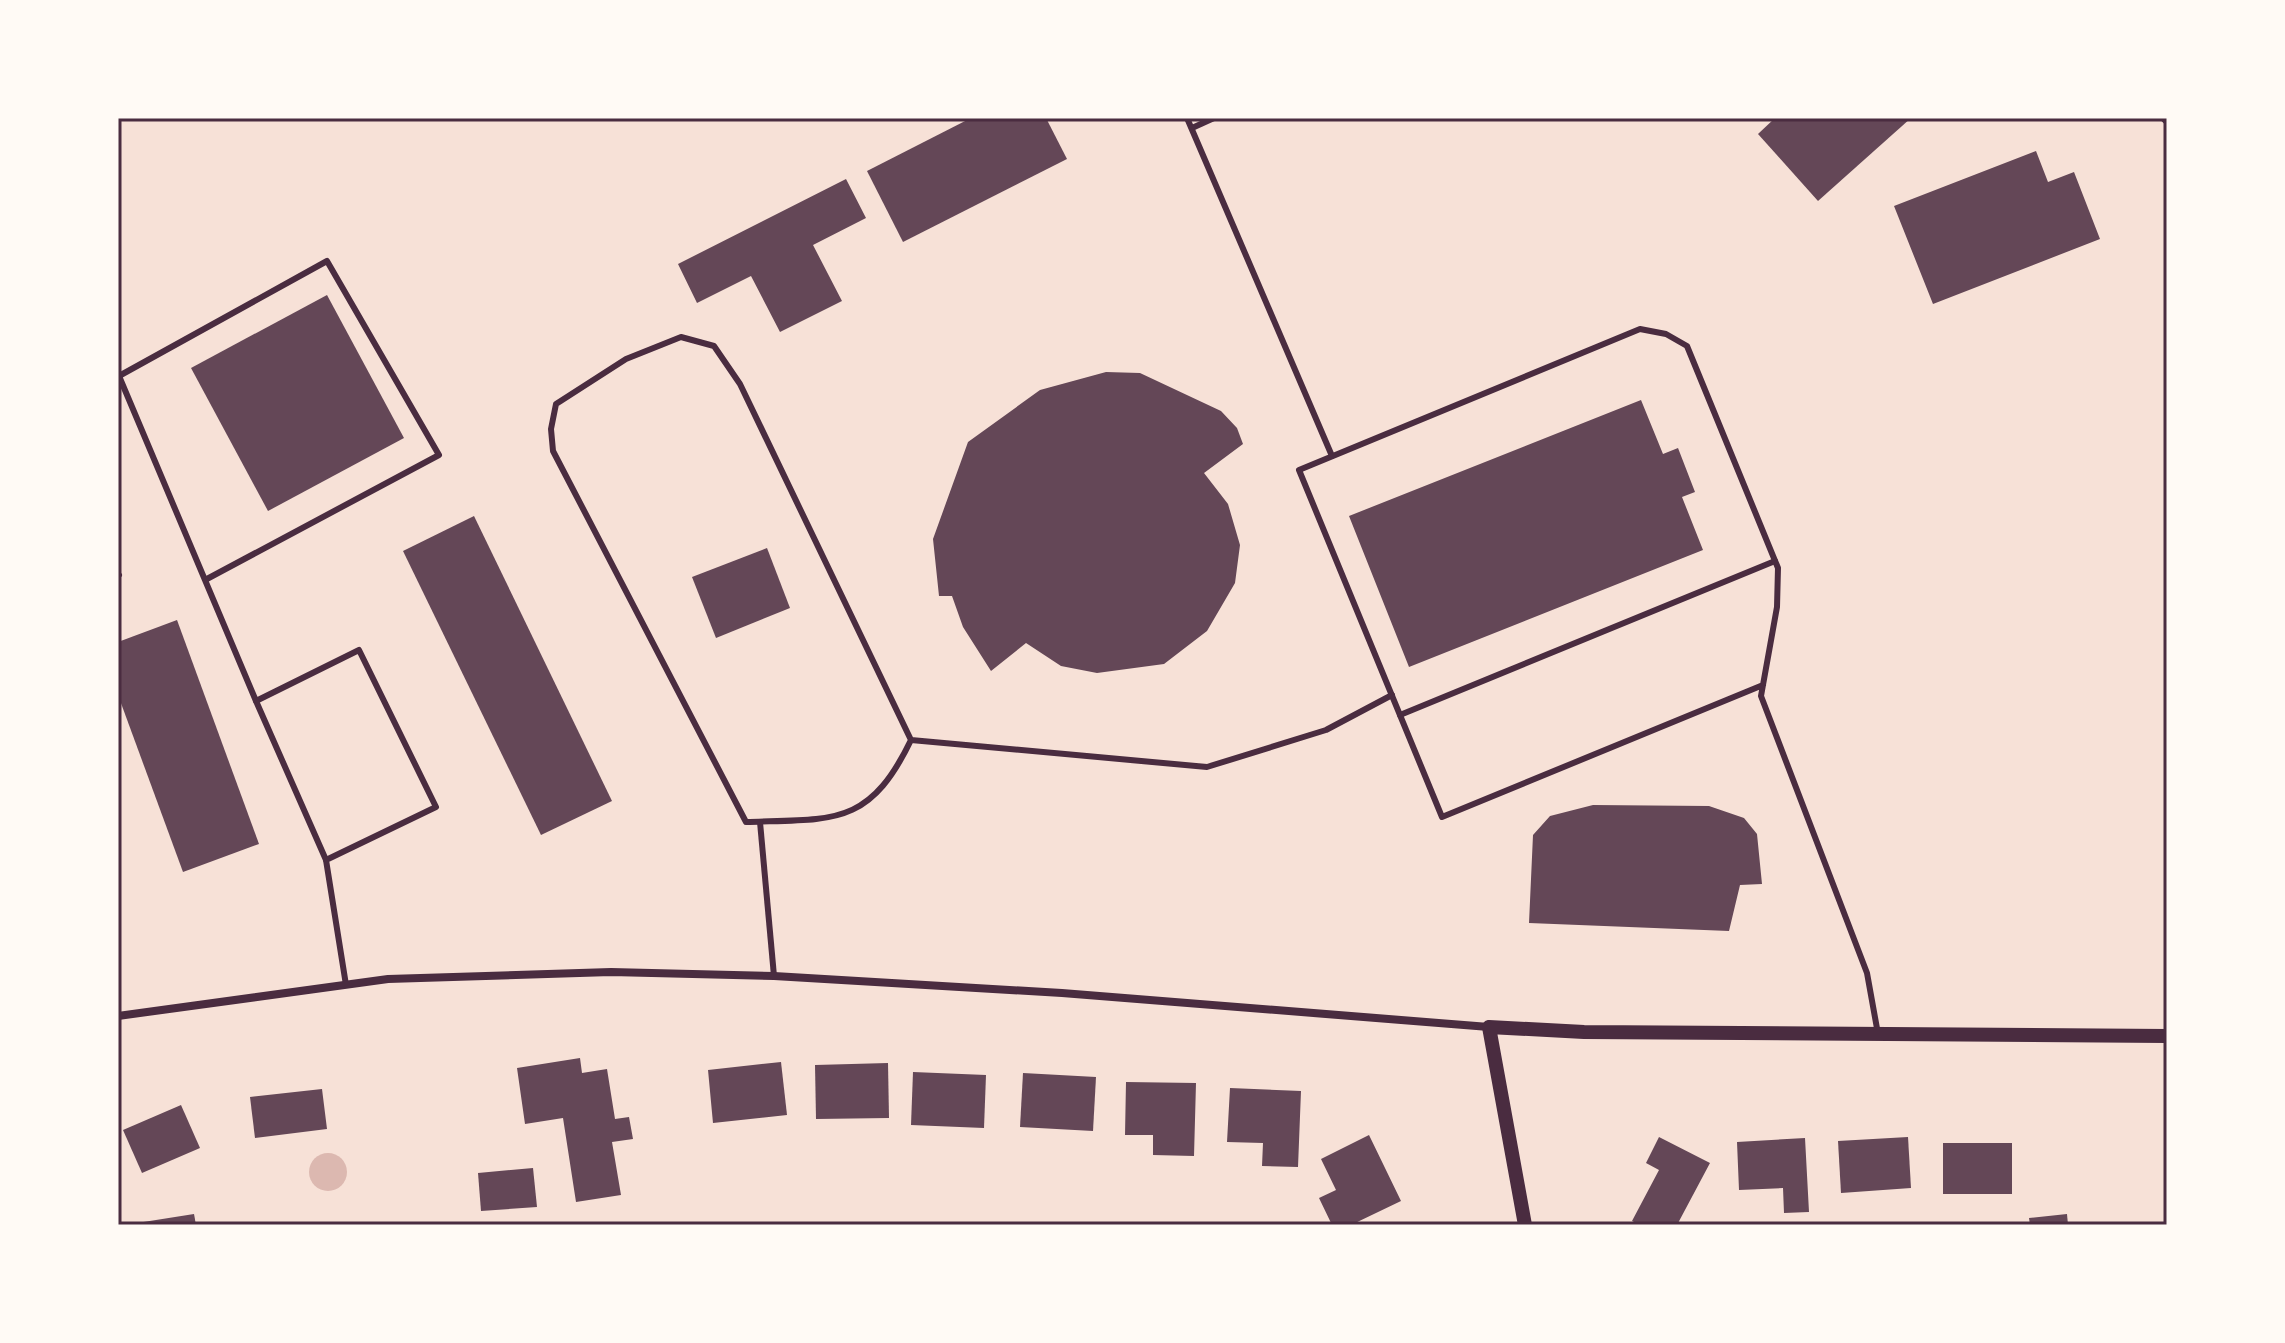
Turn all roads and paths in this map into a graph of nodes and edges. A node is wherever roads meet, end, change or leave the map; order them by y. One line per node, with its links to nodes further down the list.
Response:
1 (1187, 118): 3 (lane)
2 (1214, 118): 3 (lane)
3 (1192, 128): 4 (lane)
4 (1332, 456): 5 (lane); 8 (lane)
5 (1775, 561): 7 (lane); 10 (lane)
6 (205, 580): 6 (lane); 9 (lane)
7 (1763, 685): 10 (lane); 18 (lane)
8 (1392, 695): 10 (lane); 11 (lane)
9 (256, 701): 13 (lane); 13 (lane)
10 (1400, 715)
11 (911, 740): 12 (lane); 12 (lane)
12 (760, 822): 14 (lane)
13 (326, 860): 15 (lane)
14 (774, 976): 15 (street); 17 (street)
15 (346, 985): 16 (street)
16 (118, 1016)
17 (1489, 1027): 18 (street); 20 (street)
18 (1878, 1034): 19 (street)
19 (2167, 1036)
20 (1525, 1225)

